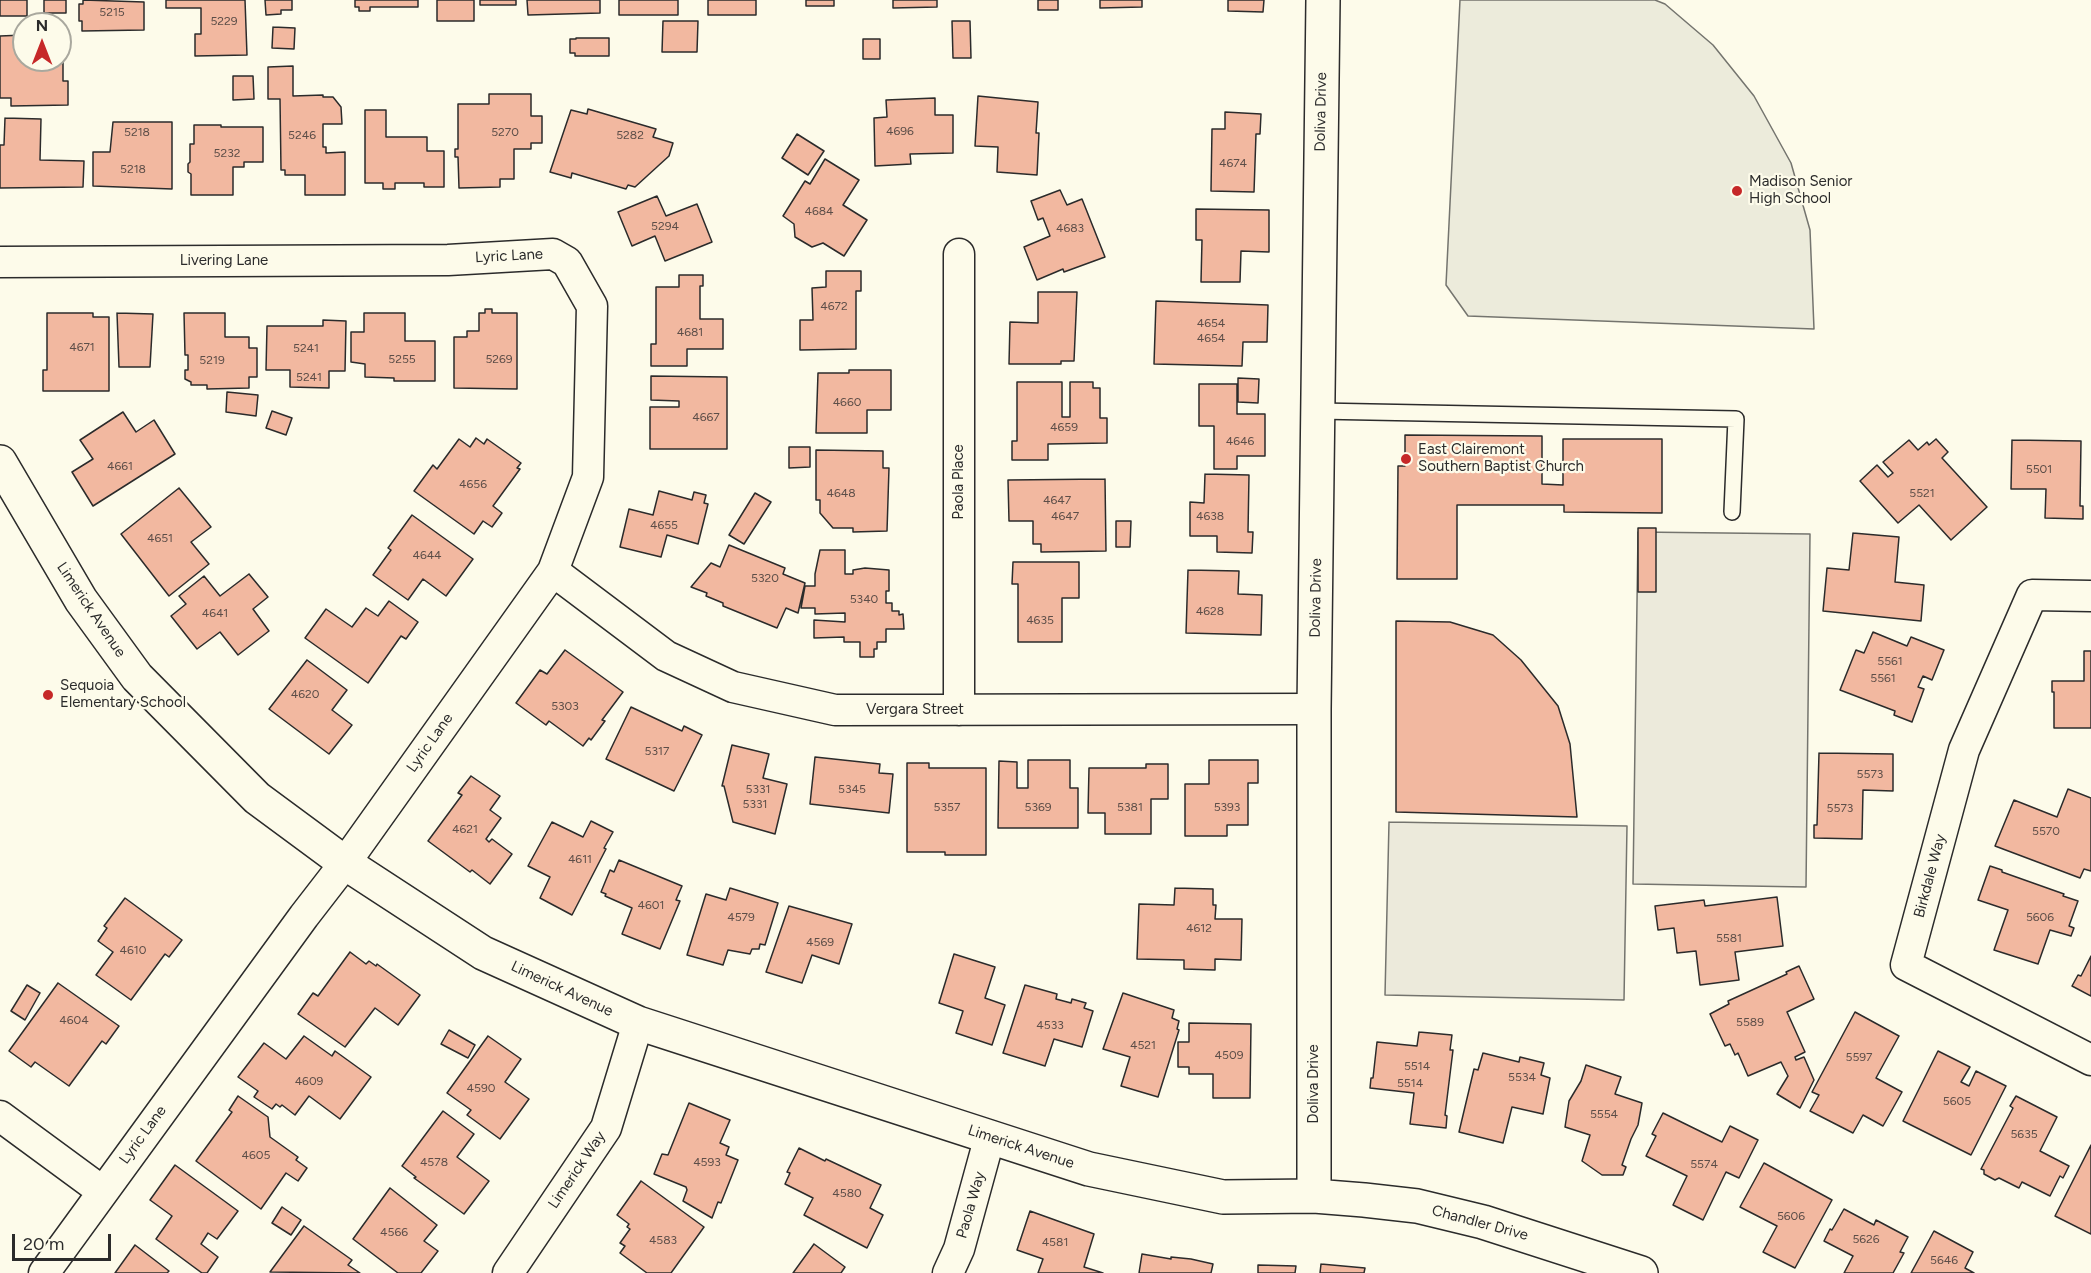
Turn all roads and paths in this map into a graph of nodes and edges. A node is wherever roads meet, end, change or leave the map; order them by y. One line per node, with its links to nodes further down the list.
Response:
1 (1323, 0): 5 (main road, Doliva Drive)
2 (958, 254): 11 (street, Paola Place)
3 (448, 260): 4 (street, Livering Lane); 8 (street, Lyric Lane)
4 (0, 262)
5 (1318, 411): 7 (lane); 10 (main road, Doliva Drive)
6 (0, 462): 12 (main road, Limerick Avenue)
7 (1732, 512)
8 (553, 571): 11 (street, Vergara Street); 12 (street, Lyric Lane)
9 (2091, 596): 14 (street, Birkdale Way)
10 (1314, 709): 11 (street, Vergara Street); 18 (main road, Doliva Drive)
11 (958, 710)
12 (345, 863): 13 (main road, Limerick Avenue); 17 (street, Lyric Lane)
13 (638, 1023): 16 (main road, Limerick Avenue); 20 (street, Limerick Way)
14 (2091, 1060)
15 (0, 1116): 17 (street)
16 (990, 1136): 18 (main road, Limerick Avenue); 21 (street, Paola Way)
17 (102, 1191): 19 (street, Lyric Lane)
18 (1314, 1196): 22 (main road, Chandler Drive)
19 (44, 1273)
20 (508, 1273)
21 (948, 1273)
22 (1641, 1273)

